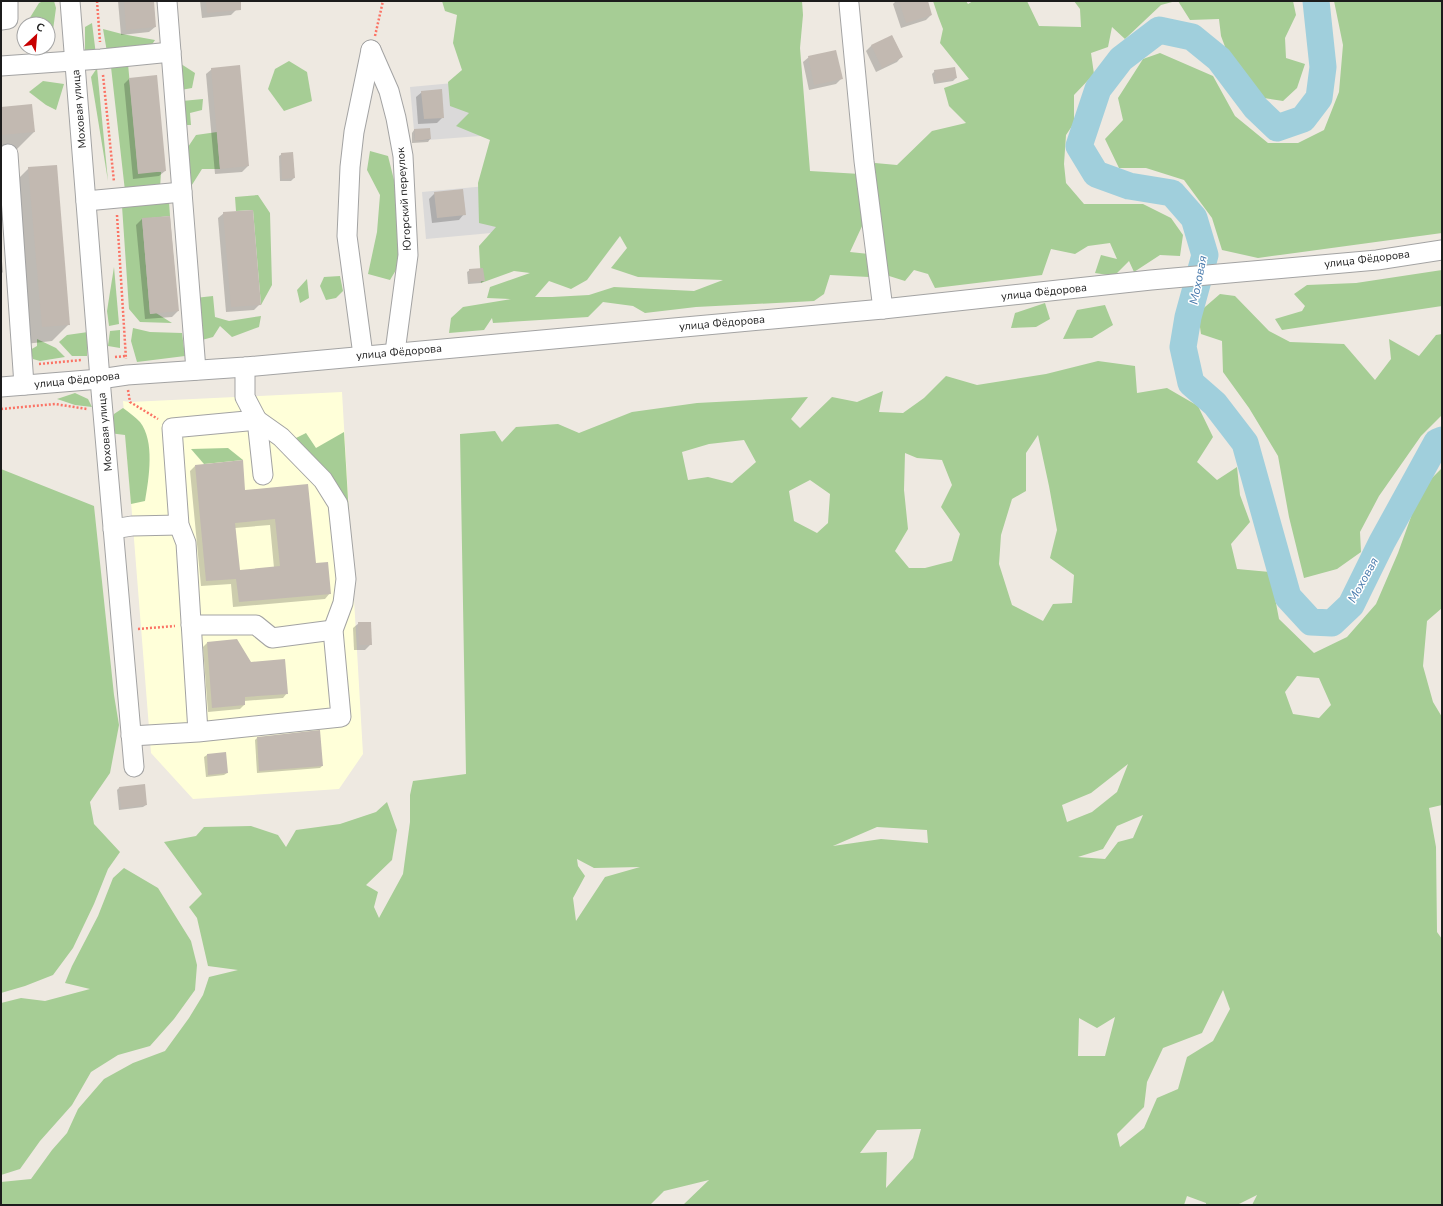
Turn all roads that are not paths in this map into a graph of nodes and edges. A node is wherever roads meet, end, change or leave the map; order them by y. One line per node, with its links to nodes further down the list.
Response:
1 (8, 1): 5 (street)
2 (70, 1): 7 (street, Моховая улица)
3 (167, 1): 6 (street)
4 (849, 4): 14 (street)
5 (1, 20)
6 (171, 52): 7 (street); 10 (street)
7 (75, 61): 8 (street); 11 (street, Моховая улица)
8 (1, 66)
9 (8, 154): 13 (street)
10 (182, 192): 11 (street); 18 (street)
11 (86, 201): 19 (street, Моховая улица)
12 (1442, 250): 14 (street, улица Фёдорова)
13 (9, 281): 20 (street)
14 (883, 309): 15 (street, улица Фёдорова)
15 (396, 352): 16 (street, улица Фёдорова); 16 (street, Югорский переулок)
16 (363, 355): 17 (street, улица Фёдорова)
17 (244, 367): 18 (street, улица Фёдорова); 22 (street)
18 (196, 370): 19 (street, улица Фёдорова)
19 (100, 379): 20 (street, улица Фёдорова); 25 (street, Моховая улица)
20 (24, 385): 21 (street, улица Фёдорова)
21 (1, 387)
22 (257, 420): 23 (street); 24 (street); 27 (street)
23 (263, 475)
24 (179, 525): 25 (street); 26 (street)
25 (113, 529): 29 (street, Моховая улица)
26 (191, 625): 27 (street); 28 (street)
27 (333, 630): 28 (street)
28 (198, 732): 29 (street)
29 (131, 736): 30 (street, Моховая улица)
30 (134, 767)

